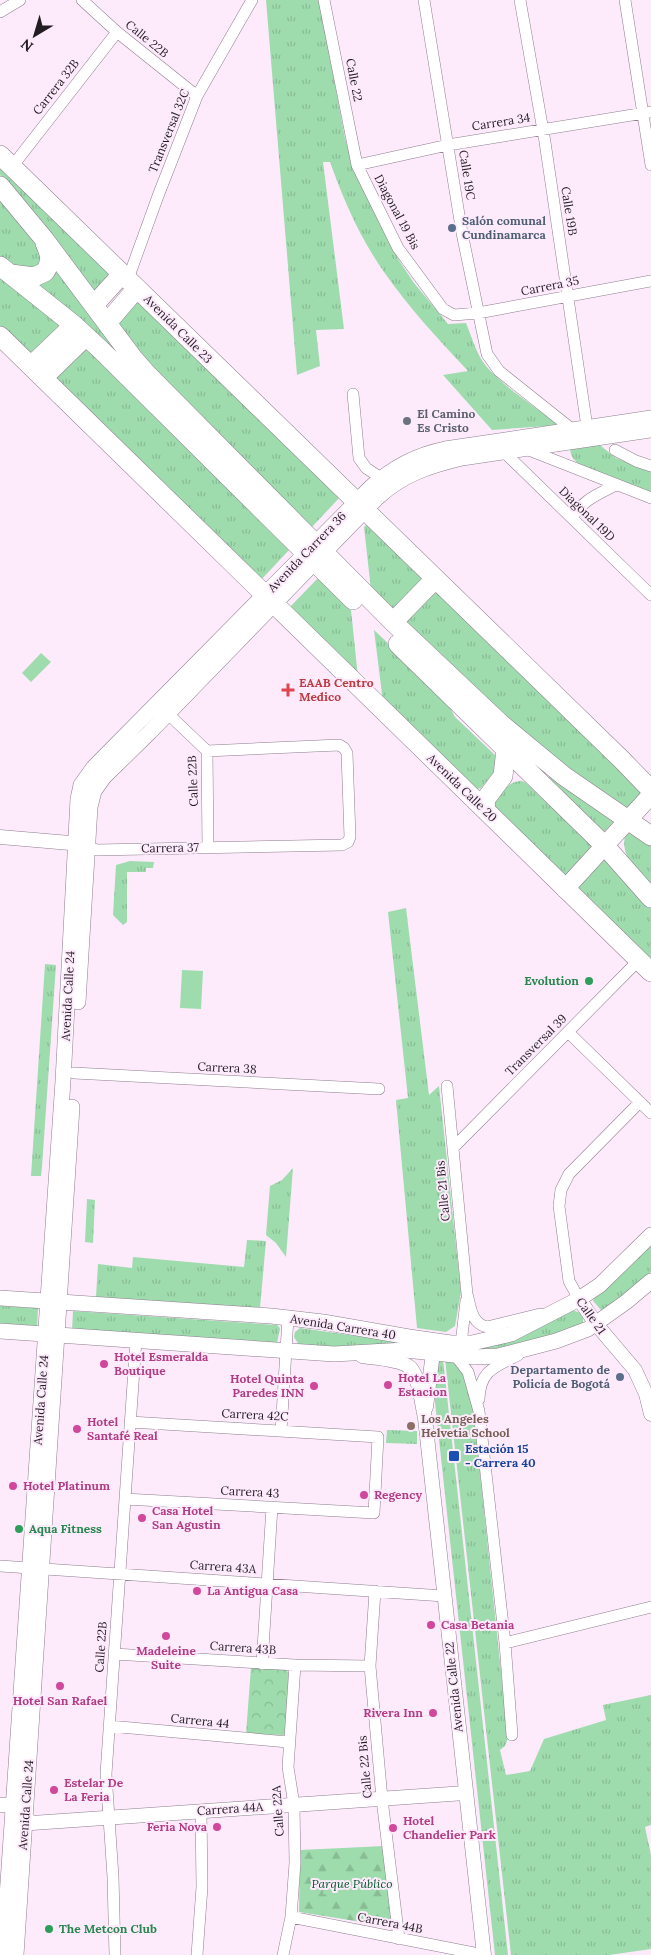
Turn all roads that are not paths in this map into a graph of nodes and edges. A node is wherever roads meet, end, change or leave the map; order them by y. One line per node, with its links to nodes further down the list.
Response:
1 (20, 0): 8 (street)
2 (82, 0): 9 (street, Calle 22B)
3 (252, 0): 10 (street, Transversal 32C)
4 (324, 0): 15 (street, Calle 22)
5 (424, 0): 13 (street, Calle 19C)
6 (520, 0): 12 (street, Calle 19B)
7 (625, 0): 11 (street)
8 (0, 12)
9 (117, 32): 10 (street, Calle 22B); 14 (street, Carrera 32B)
10 (197, 96): 20 (street, Transversal 32C)
11 (647, 113): 12 (street, Carrera 34); 16 (street)
12 (543, 130): 13 (street, Carrera 34); 22 (street, Calle 19B)
13 (448, 145): 15 (street, Carrera 34); 24 (street, Calle 19C)
14 (9, 157): 20 (highway, Avenida Calle 23)
15 (357, 165): 25 (street, Diagonal 19 Bis)
16 (651, 165)
17 (0, 186): 18 (highway)
18 (44, 239): 19 (highway); 23 (highway)
19 (6, 270): 27 (highway)
20 (129, 280): 23 (highway); 26 (highway); 42 (highway, Avenida Calle 23)
21 (651, 282): 22 (street, Carrera 35)
22 (568, 296): 24 (street, Carrera 35); 33 (street, Calle 19B)
23 (94, 305): 26 (highway)
24 (478, 313): 25 (street, Carrera 35); 33 (street, Calle 19C)
25 (454, 315)
26 (106, 322): 44 (highway)
27 (80, 331): 29 (highway); 44 (highway)
28 (0, 336): 29 (highway)
29 (37, 372): 47 (highway)
30 (353, 394): 39 (street)
31 (651, 418): 33 (main road, Avenida Carrera 36)
32 (651, 430): 33 (main road, Avenida Carrera 36)
33 (575, 436): 34 (main road, Avenida Carrera 36); 38 (street, Calle 19B); 39 (main road, Avenida Carrera 36)
34 (526, 449): 36 (main road, Avenida Carrera 36); 38 (street)
35 (615, 450): 37 (street)
36 (504, 452): 42 (main road, Avenida Carrera 36); 43 (street, Diagonal 19D)
37 (651, 466)
38 (570, 467): 40 (street)
39 (381, 478): 42 (main road, Avenida Carrera 36)
40 (616, 485): 41 (street); 43 (street)
41 (651, 498)
42 (360, 506): 44 (main road, Avenida Carrera 36); 45 (highway)
43 (572, 518): 46 (street, Diagonal 19D)
44 (315, 553): 47 (main road, Avenida Carrera 36); 48 (highway); 50 (highway)
45 (435, 579): 48 (highway); 52 (highway)
46 (651, 595)
47 (270, 599): 49 (main road, Avenida Carrera 36); 54 (highway, Avenida Calle 20)
48 (393, 622): 55 (highway)
49 (163, 709): 51 (street, Calle 22B); 58 (main road, Avenida Carrera 36)
50 (506, 749): 54 (highway); 59 (highway)
51 (207, 751): 60 (street, Calle 22B); 60 (street, Carrera 37)
52 (651, 790)
53 (651, 795): 55 (main road)
54 (486, 811): 61 (highway, Avenida Calle 20)
55 (628, 820): 56 (highway); 59 (main road)
56 (651, 836)
57 (0, 837): 58 (street, Carrera 37)
58 (82, 846): 60 (street, Carrera 37); 65 (main road, Avenida Calle 24); 75 (main road, Avenida Calle 24)
59 (605, 846): 61 (main road); 62 (highway)
60 (208, 848)
61 (565, 889): 63 (highway, Avenida Calle 20)
62 (651, 898)
63 (645, 966): 64 (street, Transversal 39)
64 (568, 1032): 68 (street); 70 (street, Transversal 39)
65 (74, 1073): 67 (street, Carrera 38); 75 (main road, Avenida Calle 24)
66 (447, 1086): 70 (street, Calle 21 Bis)
67 (379, 1089)
68 (640, 1102): 69 (street); 76 (street, Calle 21)
69 (651, 1113)
70 (453, 1148): 73 (street, Calle 21 Bis)
71 (651, 1235): 76 (main road, Avenida Carrera 40)
72 (651, 1281): 78 (main road, Avenida Carrera 40)
73 (467, 1294): 76 (street, Calle 21 Bis); 82 (street, Calle 21 Bis)
74 (0, 1298): 75 (main road, Avenida Carrera 40)
75 (53, 1301): 77 (main road, Avenida Carrera 40); 80 (main road, Avenida Calle 24)
76 (575, 1302): 78 (street, Calle 21); 82 (main road, Avenida Carrera 40)
77 (288, 1318): 82 (main road, Avenida Carrera 40); 84 (street)
78 (596, 1324): 83 (main road, Avenida Carrera 40); 87 (street, Calle 21)
79 (0, 1331): 80 (main road, Avenida Carrera 40)
80 (51, 1335): 81 (main road, Avenida Carrera 40); 97 (main road, Avenida Calle 24)
81 (136, 1340): 84 (main road, Avenida Carrera 40); 91 (street, Calle 22B)
82 (458, 1349): 83 (main road, Avenida Carrera 40); 85 (main road, Avenida Carrera 40); 88 (street)
83 (527, 1349): 88 (street)
84 (286, 1351): 86 (main road, Avenida Carrera 40); 92 (street)
85 (433, 1353): 86 (main road, Avenida Carrera 40); 90 (street, Avenida Calle 22)
86 (347, 1354): 90 (street, Avenida Calle 22)
87 (647, 1382): 89 (street, Calle 21)
88 (479, 1411): 103 (street)
89 (651, 1414)
90 (425, 1418): 101 (street, Avenida Calle 22)
91 (130, 1422): 92 (street, Carrera 42C); 93 (street, Calle 22B)
92 (281, 1431): 95 (street, Carrera 42C)
93 (125, 1499): 94 (street, Carrera 43); 98 (street, Calle 22B)
94 (272, 1508): 95 (street, Carrera 43); 99 (street)
95 (374, 1514)
96 (0, 1566): 97 (street, Carrera 43A)
97 (36, 1568): 98 (street, Carrera 43A); 114 (main road, Avenida Calle 24)
98 (119, 1574): 99 (street, Carrera 43A); 104 (street, Calle 22B)
99 (268, 1584): 100 (street, Carrera 43A); 105 (street)
100 (375, 1591): 101 (street, Carrera 43A); 107 (street, Calle 22 Bis)
101 (444, 1596): 111 (street, Avenida Calle 22)
102 (651, 1607): 103 (street)
103 (505, 1643): 109 (street)
104 (114, 1654): 105 (street, Carrera 43B); 108 (street, Calle 22B)
105 (262, 1664): 106 (street, Carrera 43B)
106 (295, 1665): 107 (street, Carrera 43B); 110 (street, Calle 22A)
107 (370, 1666): 112 (street, Calle 22 Bis)
108 (109, 1726): 110 (street, Carrera 44); 116 (street, Calle 22B)
109 (512, 1735)
110 (288, 1742): 113 (street, Calle 22A)
111 (465, 1793): 112 (street, Carrera 44A); 124 (street, Avenida Calle 22)
112 (382, 1799): 113 (street, Carrera 44A); 118 (street, Calle 22 Bis)
113 (294, 1805): 115 (street, Carrera 44A); 117 (street, Calle 22A)
114 (13, 1811): 116 (street, Carrera 44A); 119 (main road, Avenida Calle 24); 120 (main road, Avenida Calle 24)
115 (201, 1811): 116 (street, Carrera 44A); 122 (street)
116 (108, 1817): 121 (street, Calle 22B)
117 (291, 1917): 118 (street, Carrera 44B); 123 (street, Calle 22A)
118 (399, 1939): 124 (street, Carrera 44B)
119 (3, 1955)
120 (16, 1955)
121 (115, 1955)
122 (197, 1955)
123 (284, 1955)
124 (484, 1955)

